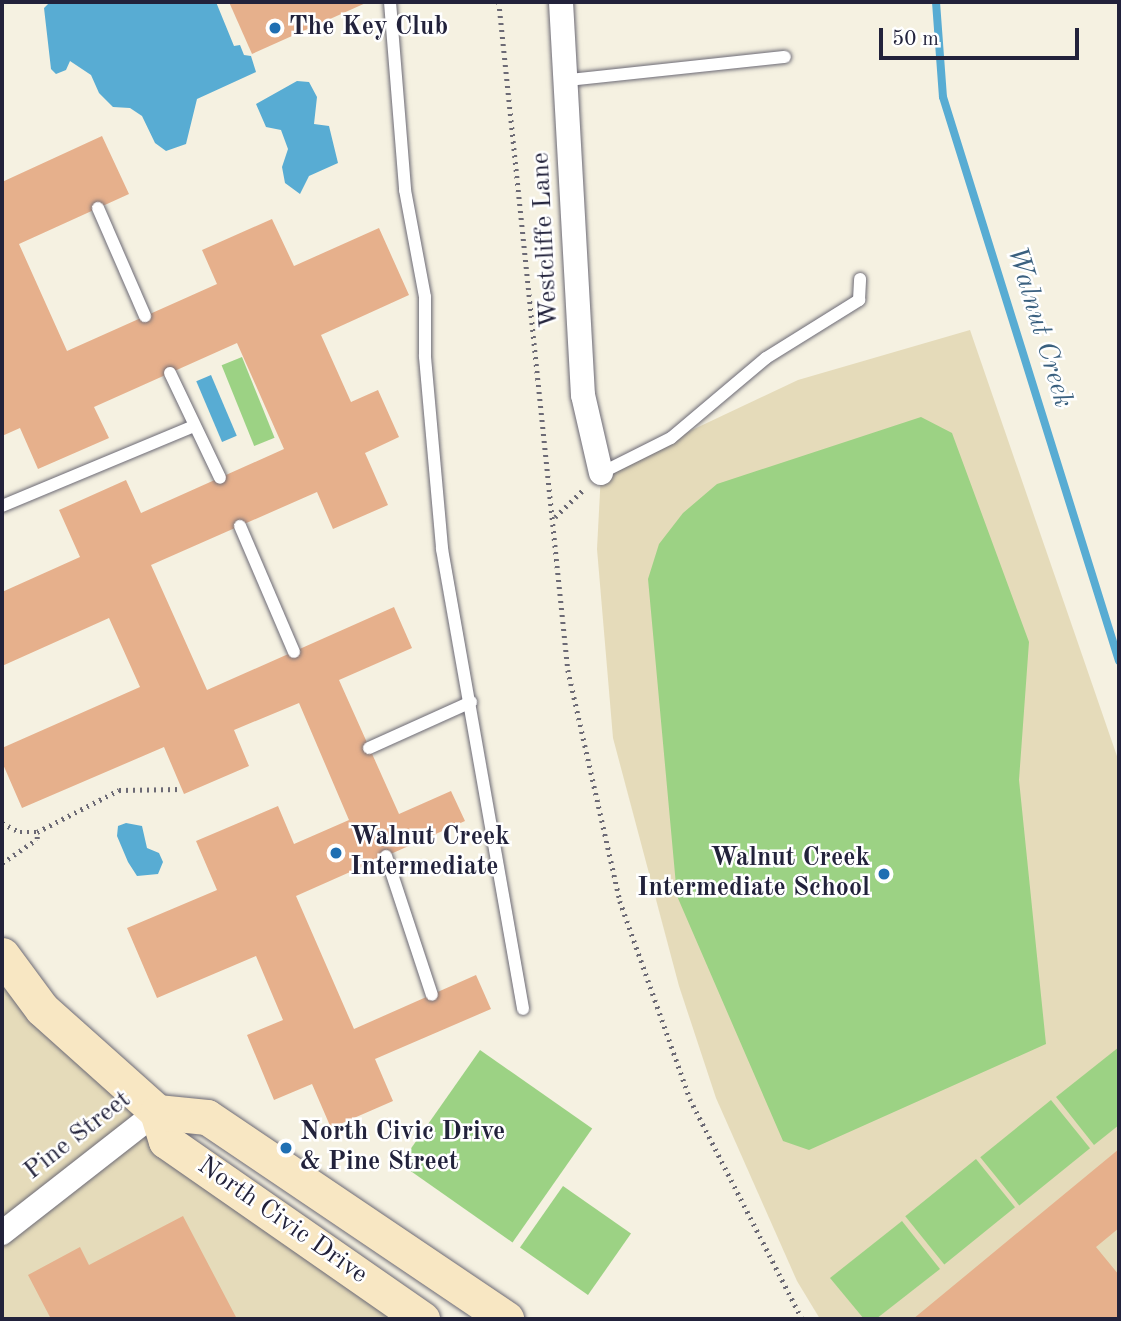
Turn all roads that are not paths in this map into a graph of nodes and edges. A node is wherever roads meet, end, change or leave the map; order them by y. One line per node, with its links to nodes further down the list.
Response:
1 (390, 2): 15 (lane)
2 (561, 2): 4 (street, Westcliffe Lane)
3 (785, 58): 4 (lane)
4 (569, 80): 10 (street, Westcliffe Lane)
5 (98, 208): 7 (lane)
6 (860, 279): 10 (lane)
7 (145, 316)
8 (170, 373): 9 (lane)
9 (194, 426): 11 (lane); 12 (lane)
10 (601, 473)
11 (220, 478)
12 (2, 506)
13 (240, 526): 14 (lane)
14 (294, 652)
15 (471, 702): 16 (lane); 20 (lane)
16 (369, 748)
17 (386, 856): 19 (lane)
18 (2, 955): 21 (main road, North Civic Drive)
19 (432, 995)
20 (523, 1009)
21 (157, 1112): 22 (street, Pine Street); 23 (main road, North Civic Drive); 24 (main road, North Civic Drive)
22 (2, 1233)
23 (422, 1319)
24 (506, 1319)

